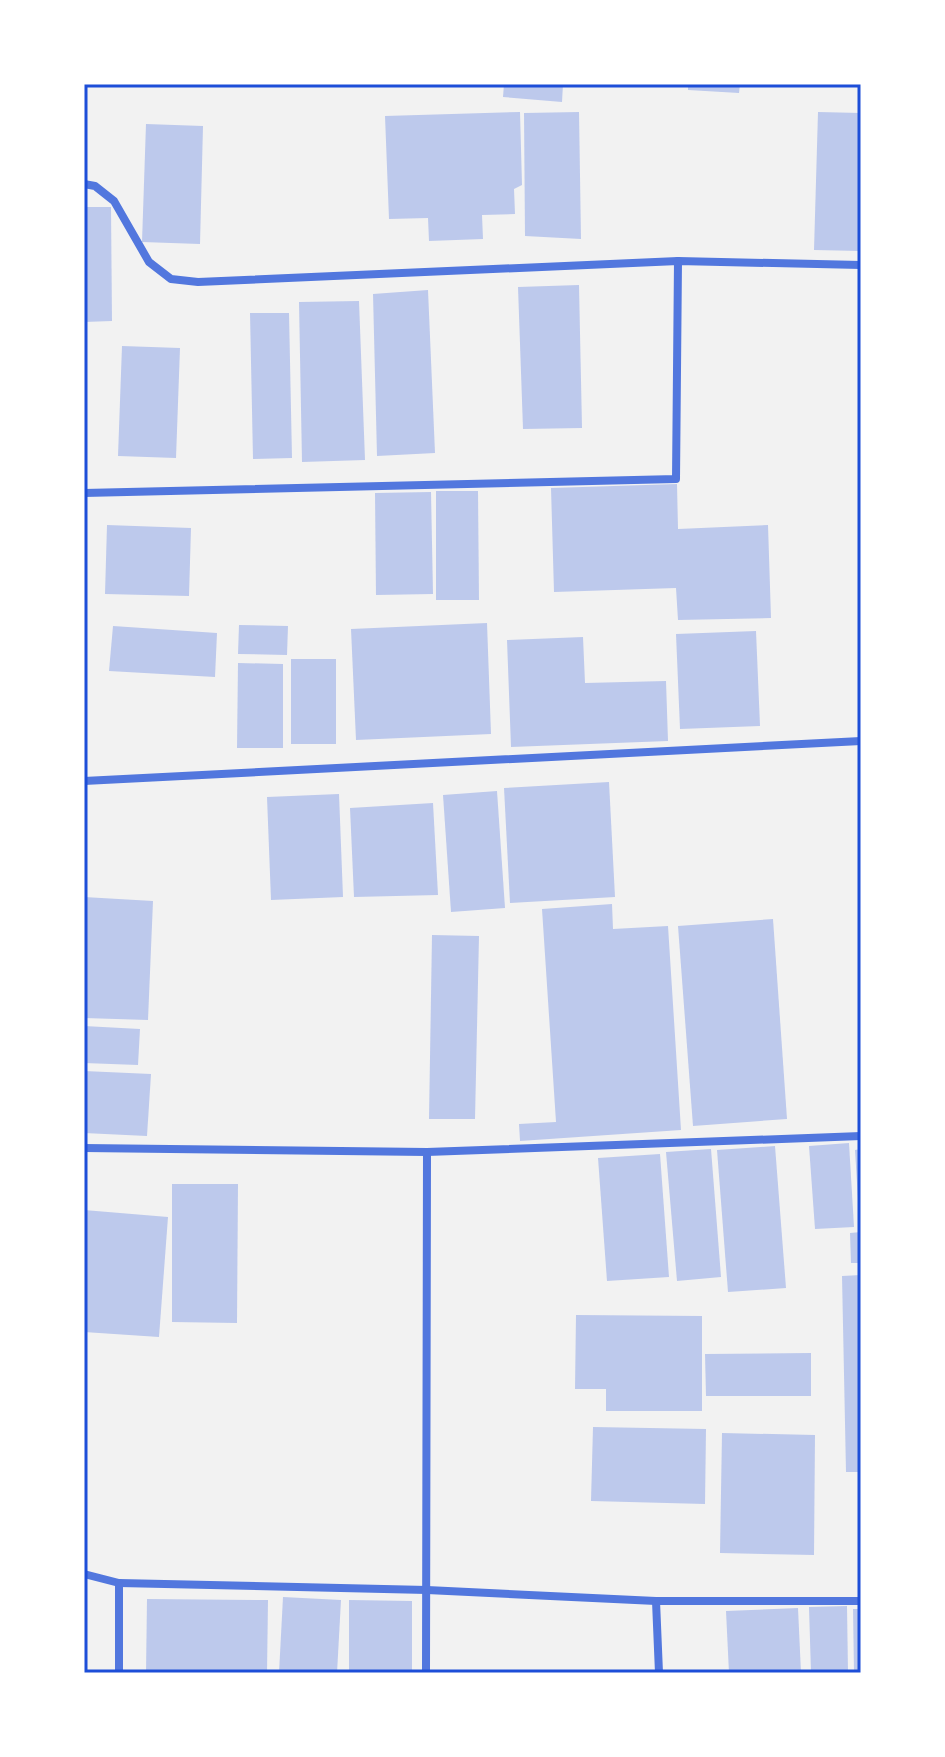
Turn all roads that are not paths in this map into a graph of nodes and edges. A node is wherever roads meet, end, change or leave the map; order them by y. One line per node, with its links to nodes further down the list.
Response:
1 (84, 184): 2 (street)
2 (678, 261): 3 (street); 4 (street)
3 (861, 265)
4 (84, 493)
5 (861, 741): 6 (street)
6 (84, 781)
7 (861, 1136): 9 (street)
8 (84, 1148): 9 (street)
9 (427, 1152): 12 (street)
10 (84, 1574): 11 (street)
11 (119, 1583): 12 (street); 15 (street)
12 (427, 1590): 13 (street); 16 (street)
13 (656, 1601): 14 (street); 17 (street)
14 (861, 1601)
15 (119, 1673)
16 (426, 1673)
17 (659, 1673)

